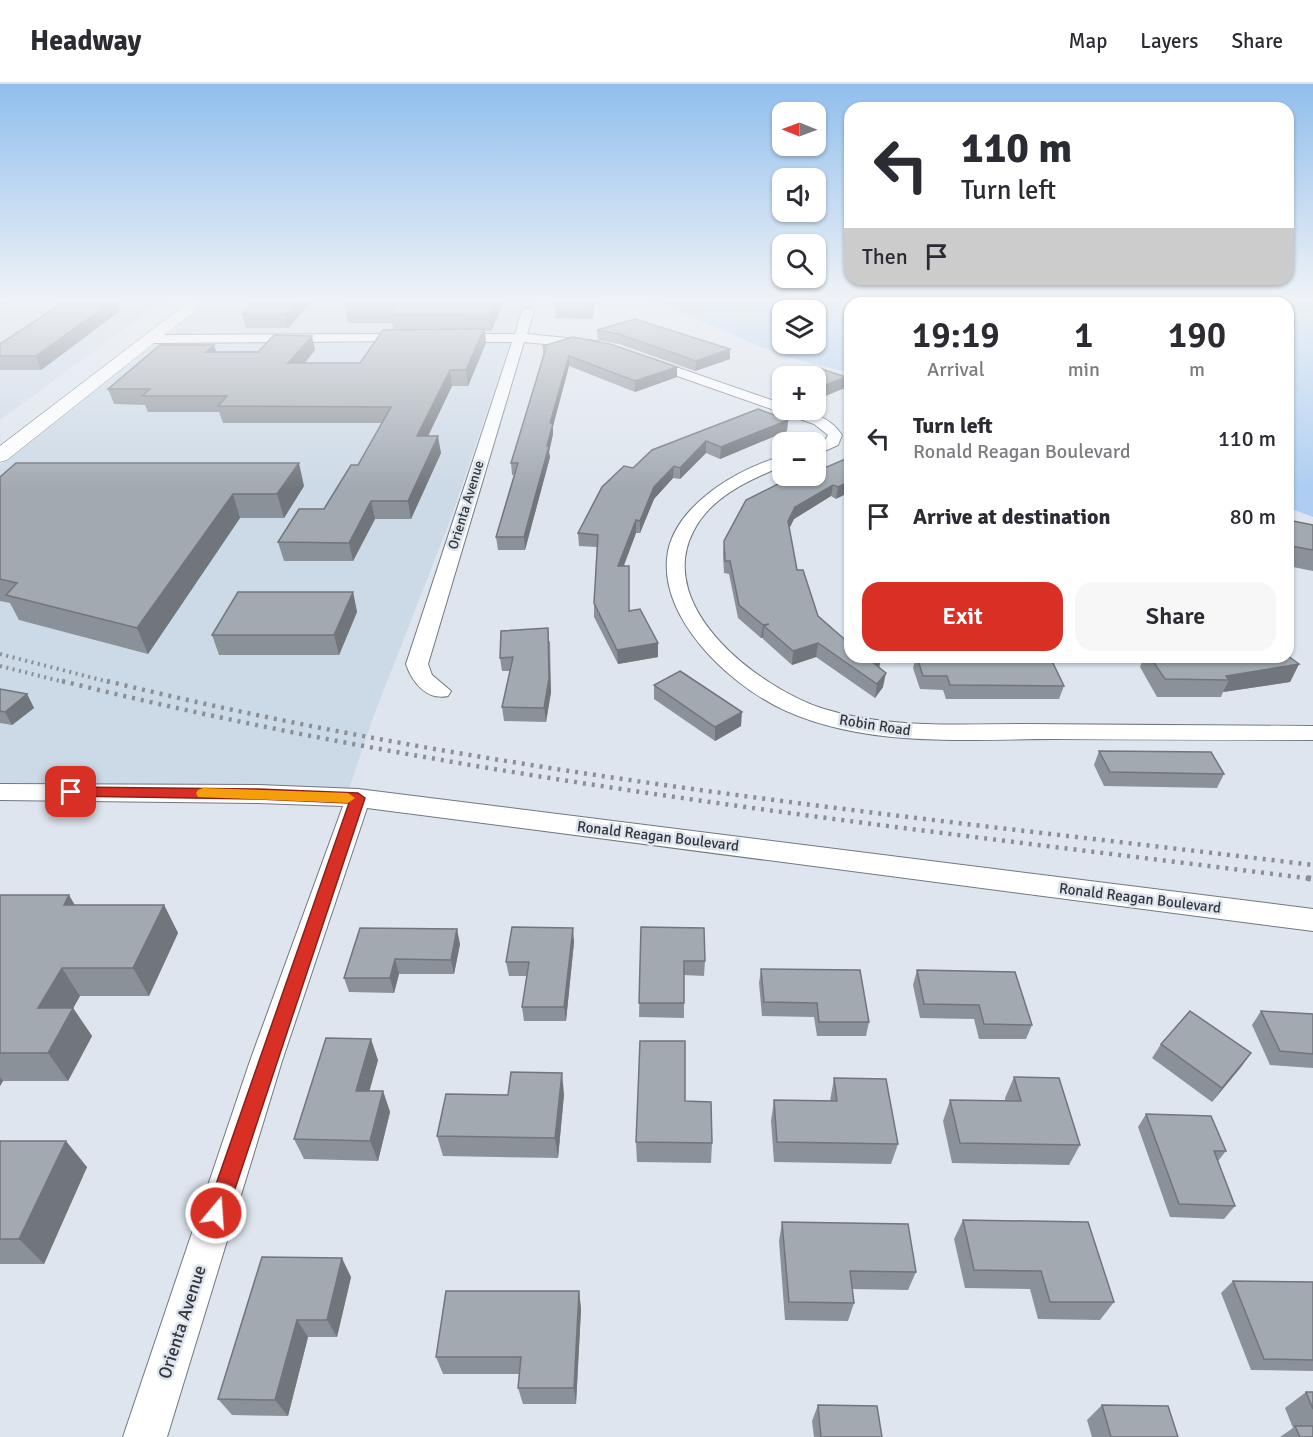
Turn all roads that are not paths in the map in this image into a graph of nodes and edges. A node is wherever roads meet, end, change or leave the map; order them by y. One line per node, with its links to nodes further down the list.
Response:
1 (106, 363): 5 (main road)
2 (121, 363): 5 (main road)
3 (511, 363): 12 (street, Orienta Avenue)
4 (654, 363): 6 (street)
5 (90, 386): 10 (main road)
6 (772, 405)
7 (814, 420): 9 (street)
8 (2, 429): 10 (main road)
9 (826, 445)
10 (5, 452)
11 (772, 466): 13 (street, Robin Road)
12 (440, 691)
13 (1313, 733)
14 (0, 792): 15 (street, Ronald Reagan Boulevard)
15 (358, 798): 16 (street, Ronald Reagan Boulevard); 17 (street, Orienta Avenue)
16 (1313, 920)
17 (145, 1437)

